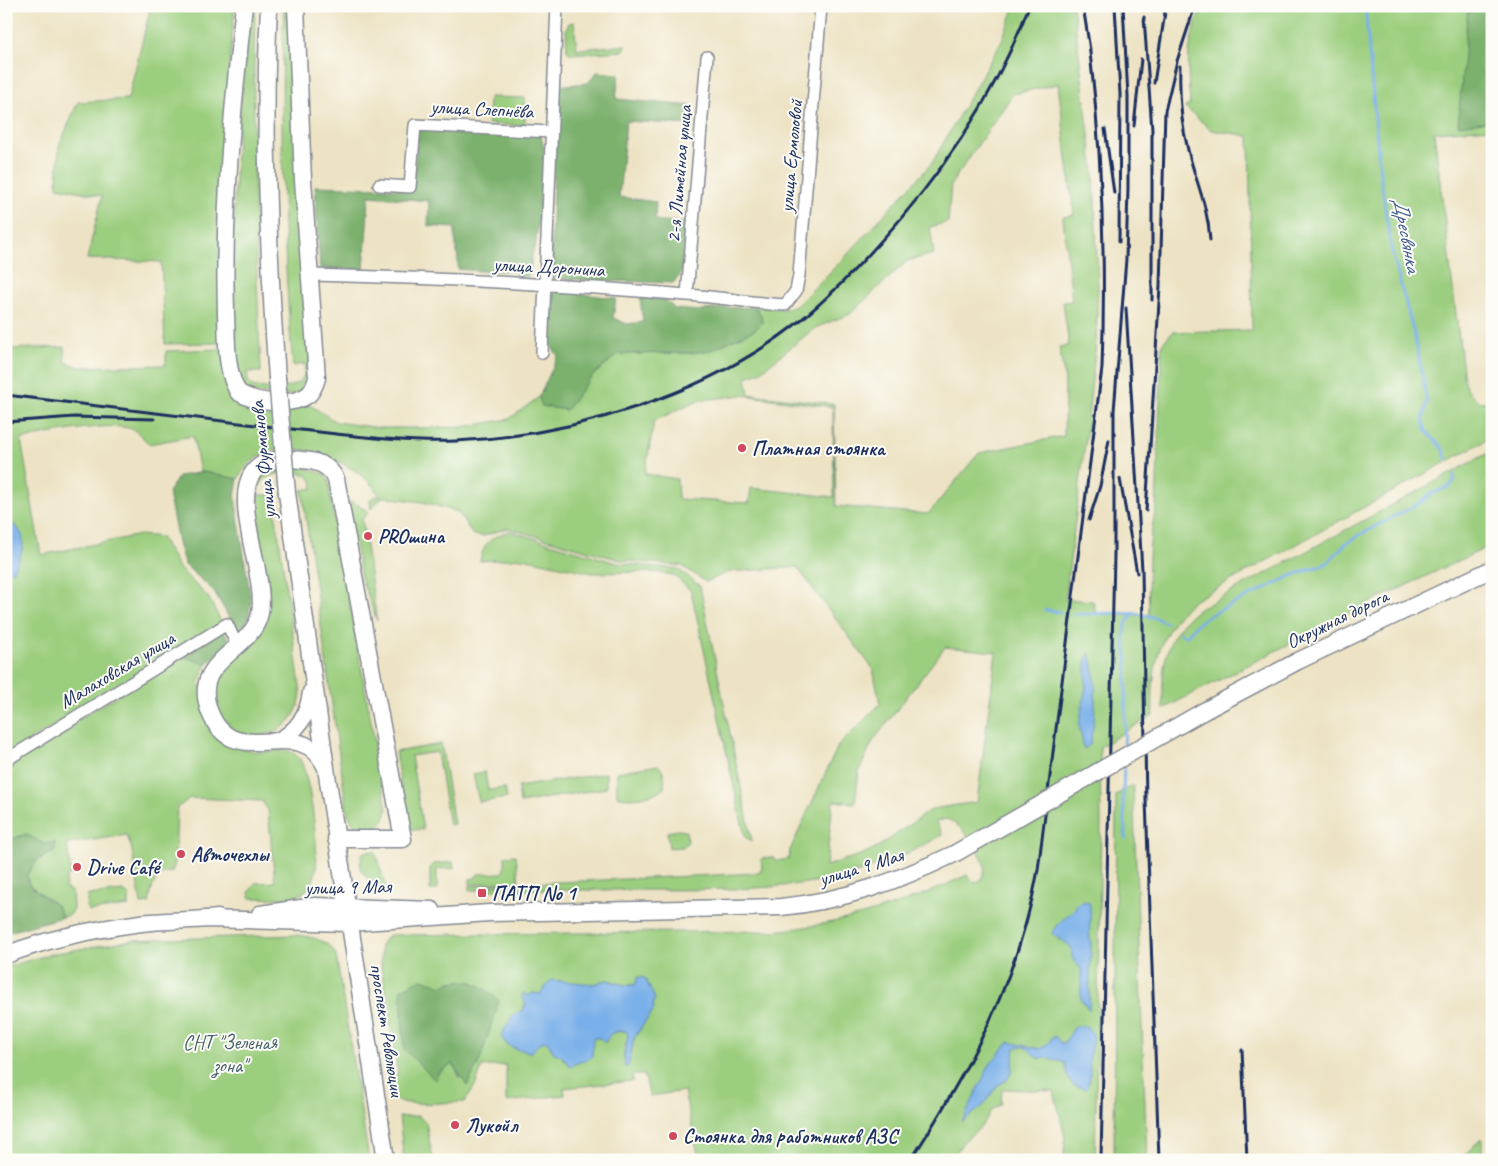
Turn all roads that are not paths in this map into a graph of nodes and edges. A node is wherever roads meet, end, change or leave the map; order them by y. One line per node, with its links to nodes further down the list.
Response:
1 (244, 6): 9 (main road)
2 (269, 6): 16 (main road, улица Фурманова, bridge)
3 (296, 6): 9 (main road)
4 (557, 6): 7 (street)
5 (821, 6): 12 (street, улица Ермоловой)
6 (707, 57): 11 (street, 2-я Литейная улица)
7 (551, 132): 8 (street, улица Слепнёва); 10 (street)
8 (380, 185)
9 (311, 276): 10 (street, улица Доронина)
10 (545, 285): 11 (street, улица Доронина); 13 (street)
11 (687, 295): 12 (street, улица Доронина)
12 (785, 305)
13 (542, 353)
14 (1492, 569): 17 (main road, Окружная дорога)
15 (237, 645): 18 (main road); 19 (street, Малаховская улица); 21 (main road)
16 (312, 676): 18 (main road); 20 (main road, улица Фурманова)
17 (1204, 712): 23 (main road, улица 9 Мая, bridge)
18 (273, 742): 20 (main road)
19 (6, 760)
20 (326, 768): 21 (main road, улица Фурманова)
21 (336, 839): 22 (main road, улица Фурманова)
22 (346, 906): 23 (main road, улица 9 Мая); 24 (main road, улица 9 Мая); 25 (main road, проспект Революции)
23 (489, 913): 25 (main road, улица 9 Мая)
24 (207, 919): 25 (main road, улица 9 Мая); 26 (main road, улица 9 Мая)
25 (349, 923): 27 (main road, проспект Революции)
26 (6, 955)
27 (386, 1160)

